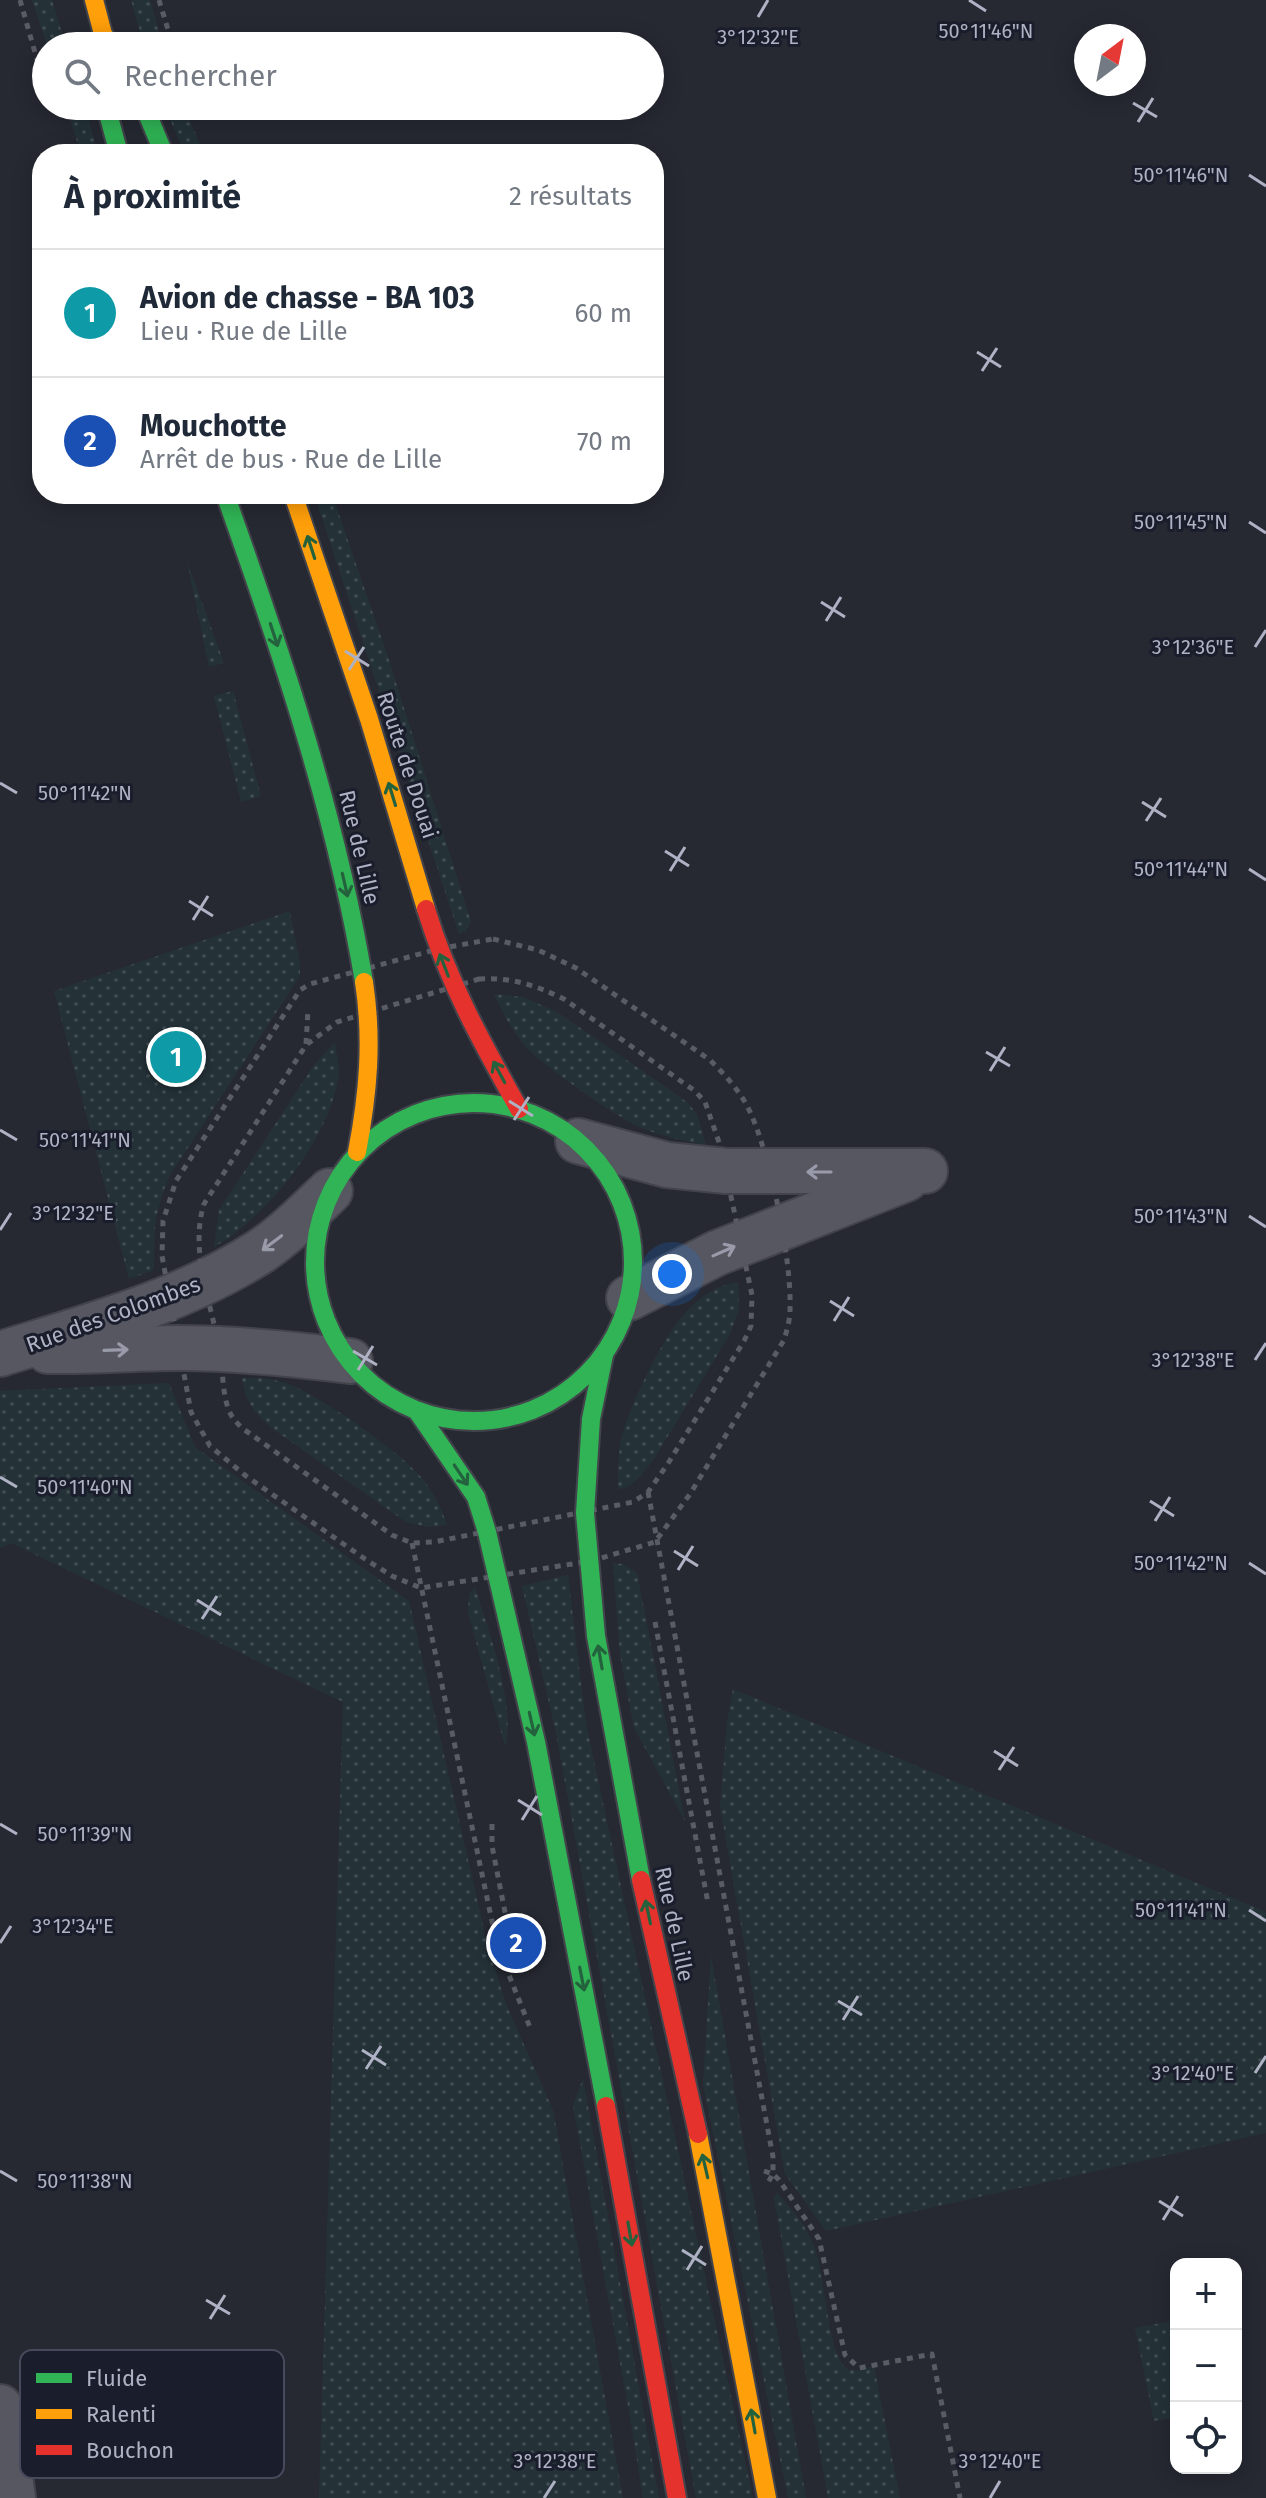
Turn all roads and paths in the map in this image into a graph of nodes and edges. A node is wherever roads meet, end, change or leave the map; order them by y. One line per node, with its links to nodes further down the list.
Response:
1 (20, 0): 4 (path)
2 (94, 0): 3 (main road)
3 (102, 32)
4 (32, 42)
5 (110, 120): 7 (main road)
6 (150, 120): 8 (main road)
7 (116, 144)
8 (160, 144)
9 (229, 504): 12 (main road, Rue de Lille, one-way to 12)
10 (296, 504): 11 (main road, Route de Douai, one-way to 10)
11 (438, 949): 12 (path); 13 (main road, one-way to 11); 19 (path)
12 (361, 970): 14 (main road, Rue de Lille); 22 (path)
13 (453, 987): 14 (path); 15 (main road, one-way to 13); 18 (path)
14 (366, 1012): 17 (main road, Rue de Lille); 22 (path)
15 (519, 1109): 16 (main road); 17 (main road)
16 (578, 1141): 18 (street); 23 (main road)
17 (357, 1152): 20 (main road)
18 (726, 1171): 19 (street); 21 (path)
19 (769, 1172): 21 (path); 21 (street, one-way to 19)
20 (330, 1191): 22 (street, Rue des Colombes, one-way to 22); 27 (main road)
21 (761, 1237): 23 (street, one-way to 21); 29 (path); 32 (path)
22 (187, 1290): 24 (path); 24 (path); 25 (street, Rue des Colombes)
23 (629, 1298): 26 (main road)
24 (199, 1349): 25 (street, Rue des Colombes, one-way to 24); 27 (street, Rue des Colombes); 33 (path); 36 (path)
25 (5, 1353)
26 (604, 1355): 28 (main road); 30 (main road, Rue de Lille)
27 (350, 1361): 28 (main road)
28 (417, 1411): 31 (main road, one-way to 31)
29 (648, 1492): 30 (path); 32 (path)
30 (585, 1513): 31 (path); 34 (main road, Rue de Lille)
31 (487, 1532): 33 (path); 35 (main road)
32 (655, 1542): 34 (path); 41 (path)
33 (412, 1543): 36 (path)
34 (591, 1561): 35 (path); 46 (main road, Rue de Lille, one-way to 34)
35 (496, 1576): 36 (path); 45 (main road, one-way to 45)
36 (421, 1588): 39 (path)
37 (654, 1621): 38 (path)
38 (708, 1904)
39 (536, 2040)
40 (755, 2165): 41 (path)
41 (773, 2174): 42 (path); 47 (path)
42 (764, 2190)
43 (0, 2407): 44 (street)
44 (13, 2498)
45 (677, 2498)
46 (767, 2498)
47 (960, 2498)

